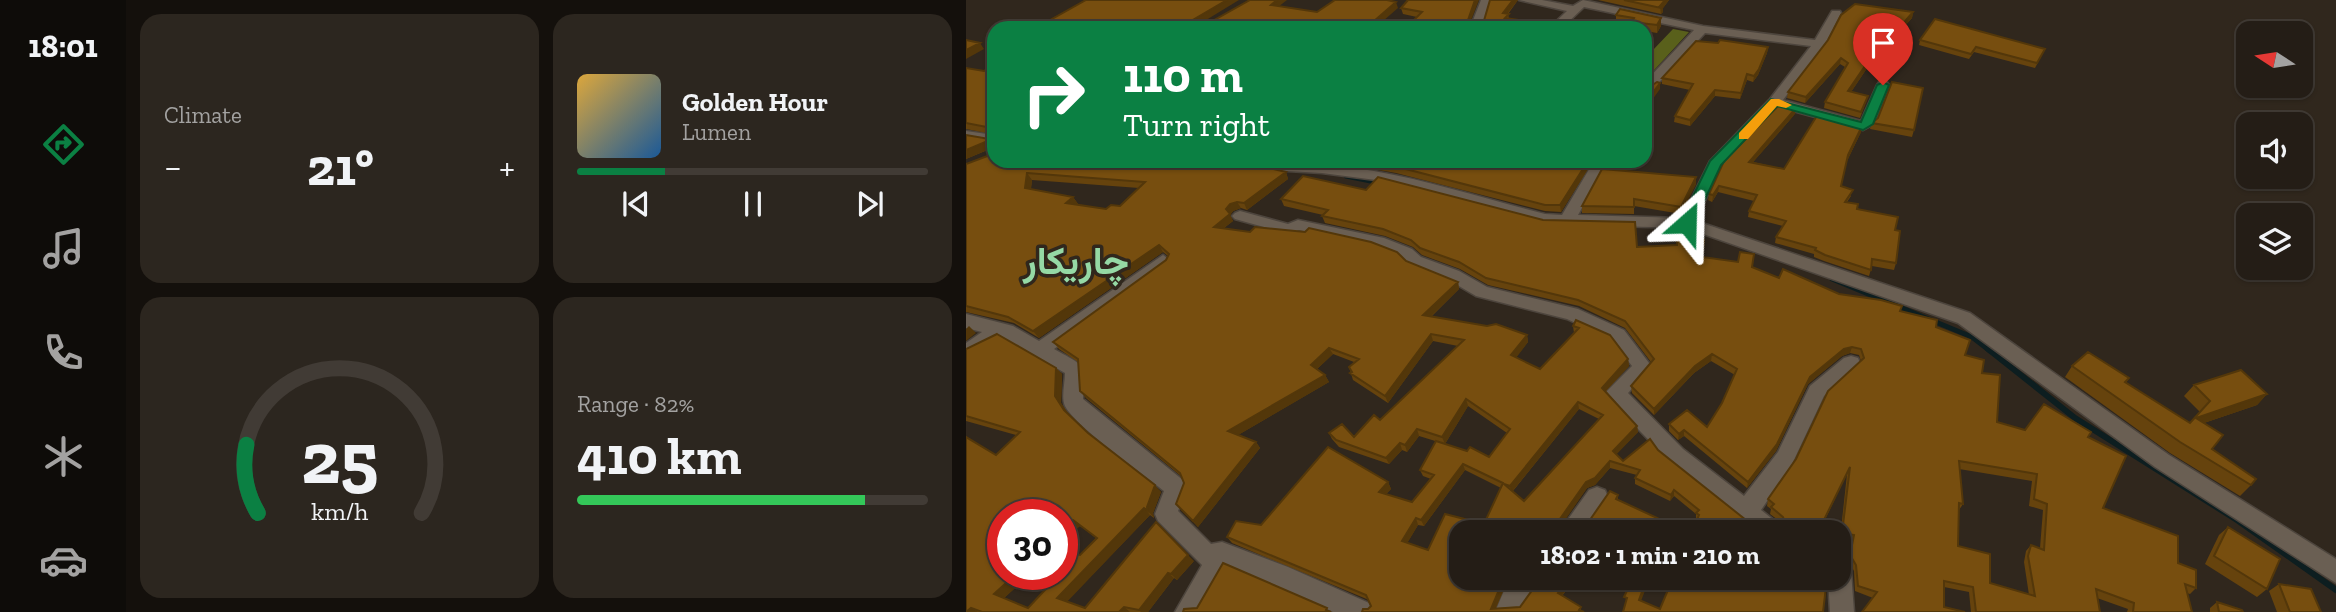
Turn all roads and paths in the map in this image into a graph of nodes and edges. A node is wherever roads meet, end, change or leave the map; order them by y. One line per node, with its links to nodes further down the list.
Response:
1 (1486, 0): 5 (street)
2 (1524, 0): 3 (street)
3 (1581, 4): 6 (street); 7 (street)
4 (1836, 13): 8 (street)
5 (1478, 21)
6 (1563, 21)
7 (1703, 29): 8 (street); 9 (street)
8 (1819, 44): 11 (street)
9 (1652, 82)
10 (1883, 85): 11 (street)
11 (1775, 102): 18 (street)
12 (966, 135): 13 (street)
13 (987, 138)
14 (1304, 168): 17 (street)
15 (1597, 168): 17 (street)
16 (1240, 216): 26 (street)
17 (1568, 218): 18 (street)
18 (1687, 223): 30 (street)
19 (1163, 261): 22 (street)
20 (966, 321): 21 (street)
21 (1007, 331): 22 (street); 23 (street)
22 (1041, 348): 29 (street)
23 (966, 352)
24 (1851, 363): 26 (street)
25 (1597, 497): 27 (street)
26 (1741, 508): 28 (street)
27 (1579, 520)
28 (1756, 520)
29 (1222, 553): 33 (street); 34 (street)
30 (2336, 572)
31 (1518, 590): 35 (street)
32 (1840, 590): 36 (street)
33 (1187, 612)
34 (1360, 612)
35 (1507, 612)
36 (1842, 612)

